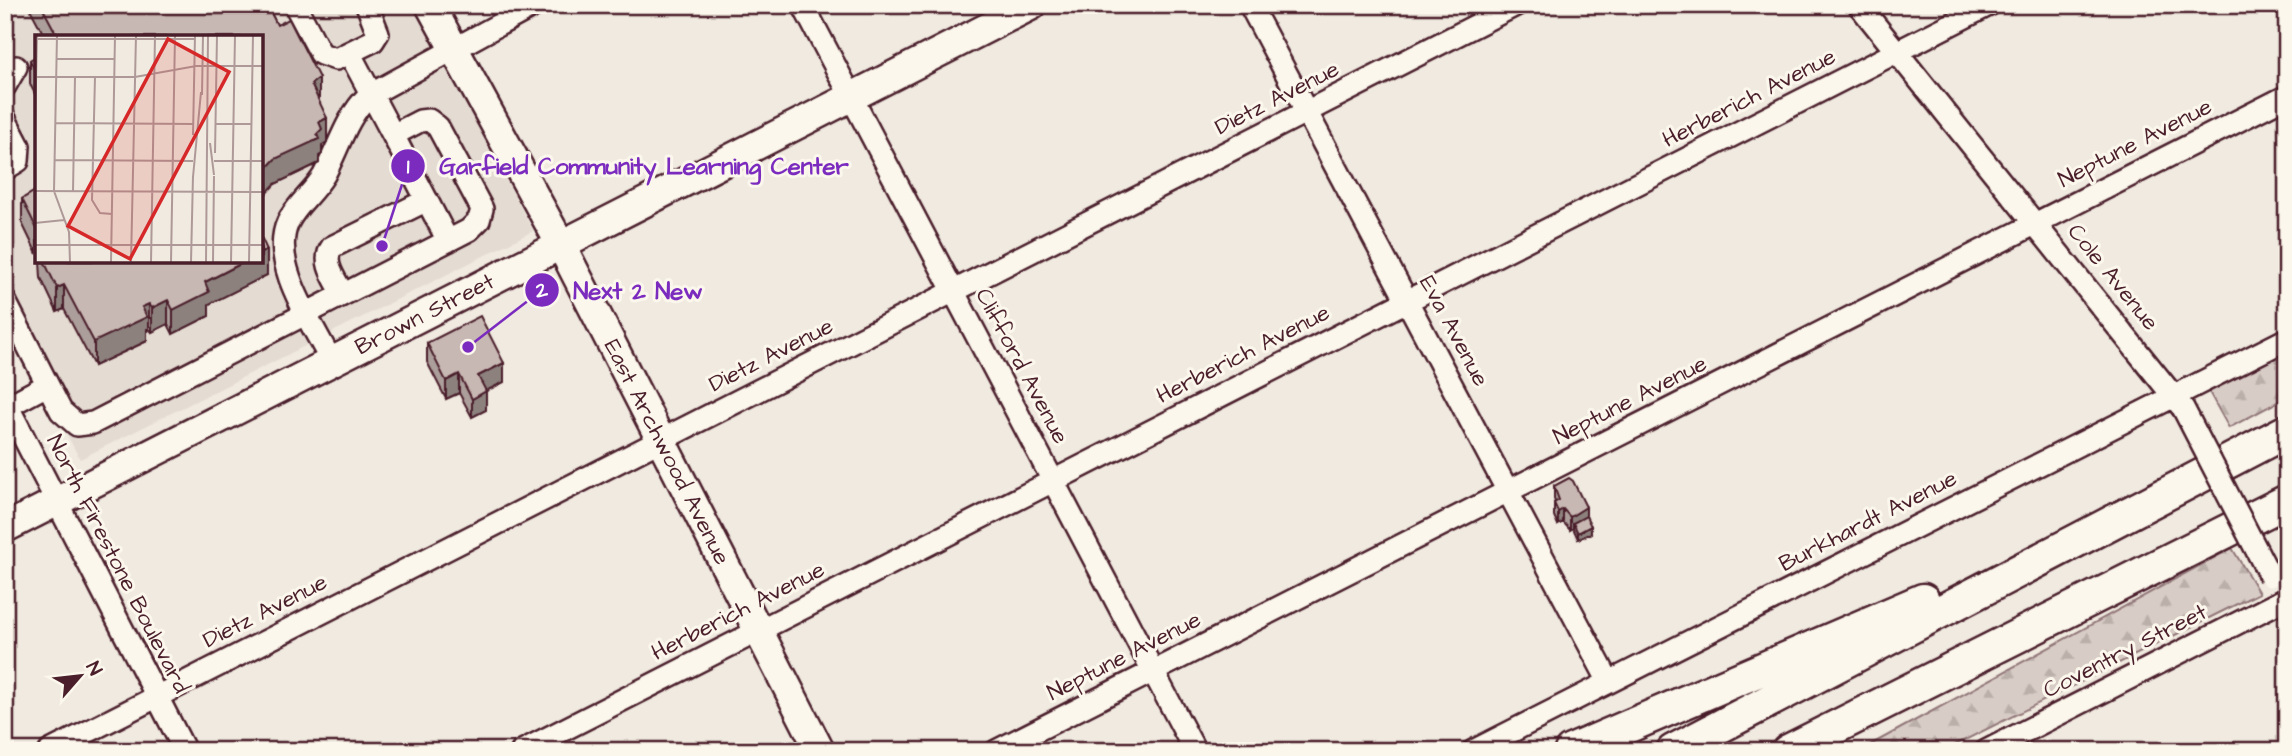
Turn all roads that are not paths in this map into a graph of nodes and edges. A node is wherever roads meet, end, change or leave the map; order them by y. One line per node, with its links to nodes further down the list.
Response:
1 (295, 5): 13 (street)
2 (367, 5): 13 (street)
3 (430, 5): 11 (main road, East Archwood Avenue)
4 (535, 5): 11 (street)
5 (803, 5): 16 (street, Clifford Avenue)
6 (1032, 5): 16 (main road, Brown Street)
7 (1250, 5): 17 (street, Eva Avenue)
8 (1516, 5): 17 (street, Dietz Avenue)
9 (1858, 5): 12 (street, Cole Avenue)
10 (1989, 5): 12 (street, Herberich Avenue)
11 (454, 47): 14 (street); 24 (main road, East Archwood Avenue)
12 (1896, 53): 22 (street, Cole Avenue); 28 (street, Herberich Avenue)
13 (351, 54): 14 (street)
14 (371, 94): 19 (street); 29 (street)
15 (2287, 96): 22 (street, Neptune Avenue)
16 (850, 98): 24 (main road, Brown Street); 25 (street, Clifford Avenue)
17 (1308, 112): 25 (street, Dietz Avenue); 28 (street, Eva Avenue)
18 (5, 119): 20 (street)
19 (393, 135): 21 (street); 23 (street)
20 (5, 169)
21 (427, 200): 23 (street); 26 (street)
22 (2036, 223): 33 (street, Cole Avenue); 38 (street, Neptune Avenue)
23 (448, 241): 26 (street)
24 (561, 245): 31 (main road, Brown Street); 36 (main road, East Archwood Avenue)
25 (952, 291): 36 (street, Dietz Avenue); 37 (street, Clifford Avenue)
26 (343, 294): 29 (street)
27 (5, 301): 32 (street)
28 (1409, 302): 37 (street, Herberich Avenue); 38 (street, Eva Avenue)
29 (307, 313): 31 (street); 32 (street)
30 (2287, 339): 33 (street, Burkhardt Avenue)
31 (331, 361): 39 (main road, Brown Street)
32 (47, 385): 34 (street)
33 (2179, 402): 43 (street, Cole Avenue, bridge); 47 (street, Burkhardt Avenue)
34 (7, 403): 39 (street, North Firestone Boulevard)
35 (2287, 431): 41 (highway)
36 (661, 440): 44 (main road, East Archwood Avenue); 48 (street, Dietz Avenue)
37 (1052, 481): 44 (street, Herberich Avenue); 46 (street, Clifford Avenue)
38 (1509, 491): 46 (street, Neptune Avenue); 47 (street, Eva Avenue)
39 (58, 501): 42 (main road, Brown Street); 48 (street, North Firestone Boulevard)
40 (2287, 501): 45 (highway)
41 (2124, 514): 56 (highway); 57 (highway)
42 (5, 528)
43 (2285, 601): 60 (street, Coventry Street)
44 (758, 630): 51 (street, Herberich Avenue); 52 (main road, East Archwood Avenue)
45 (1964, 665): 58 (highway); 59 (highway)
46 (1153, 671): 53 (street, Neptune Avenue); 54 (street, Clifford Avenue)
47 (1609, 682): 55 (street, Burkhardt Avenue)
48 (157, 697): 49 (street, Dietz Avenue); 50 (street, North Firestone Boulevard)
49 (50, 751)
50 (185, 751)
51 (522, 751)
52 (820, 751)
53 (996, 751)
54 (1195, 751)
55 (1473, 751)
56 (1571, 751)
57 (1672, 751)
58 (1788, 751)
59 (1822, 751)
60 (1986, 751)

